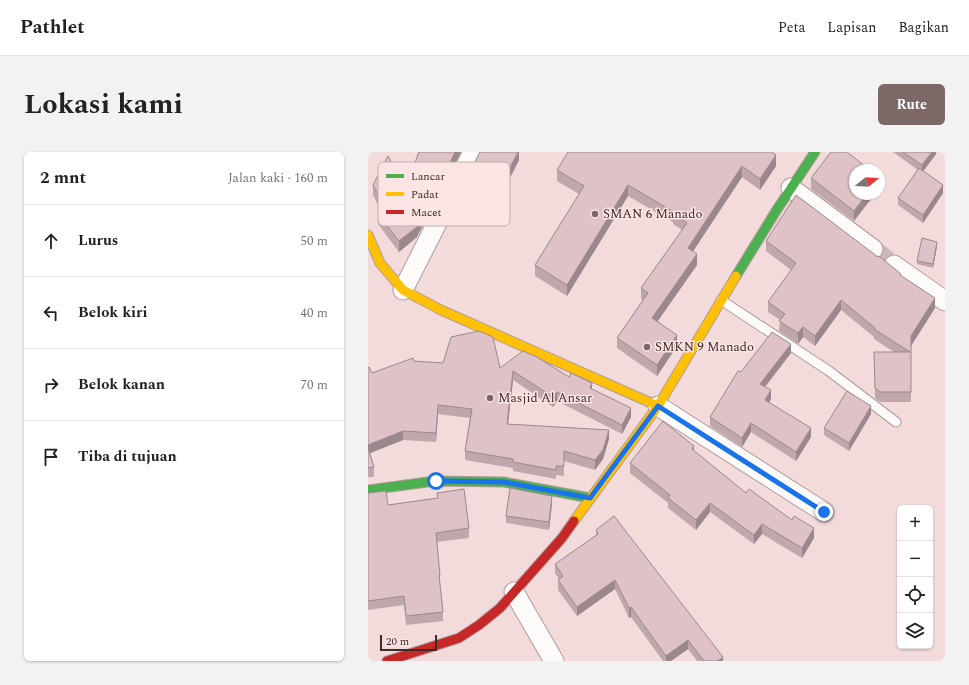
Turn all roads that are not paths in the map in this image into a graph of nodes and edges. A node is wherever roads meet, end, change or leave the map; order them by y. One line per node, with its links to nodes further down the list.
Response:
1 (473, 152): 3 (street)
2 (815, 152): 4 (street)
3 (468, 162)
4 (791, 188): 7 (street); 10 (street)
5 (435, 226): 9 (street)
6 (369, 239): 9 (street)
7 (873, 249)
8 (894, 265): 11 (street)
9 (403, 290): 12 (street)
10 (721, 300): 12 (street); 13 (lane)
11 (945, 301)
12 (658, 406): 15 (street); 16 (street)
13 (896, 422)
14 (368, 490): 15 (street)
15 (590, 498): 17 (street)
16 (824, 512)
17 (514, 592): 18 (street); 19 (street)
18 (387, 661)
19 (554, 661)

